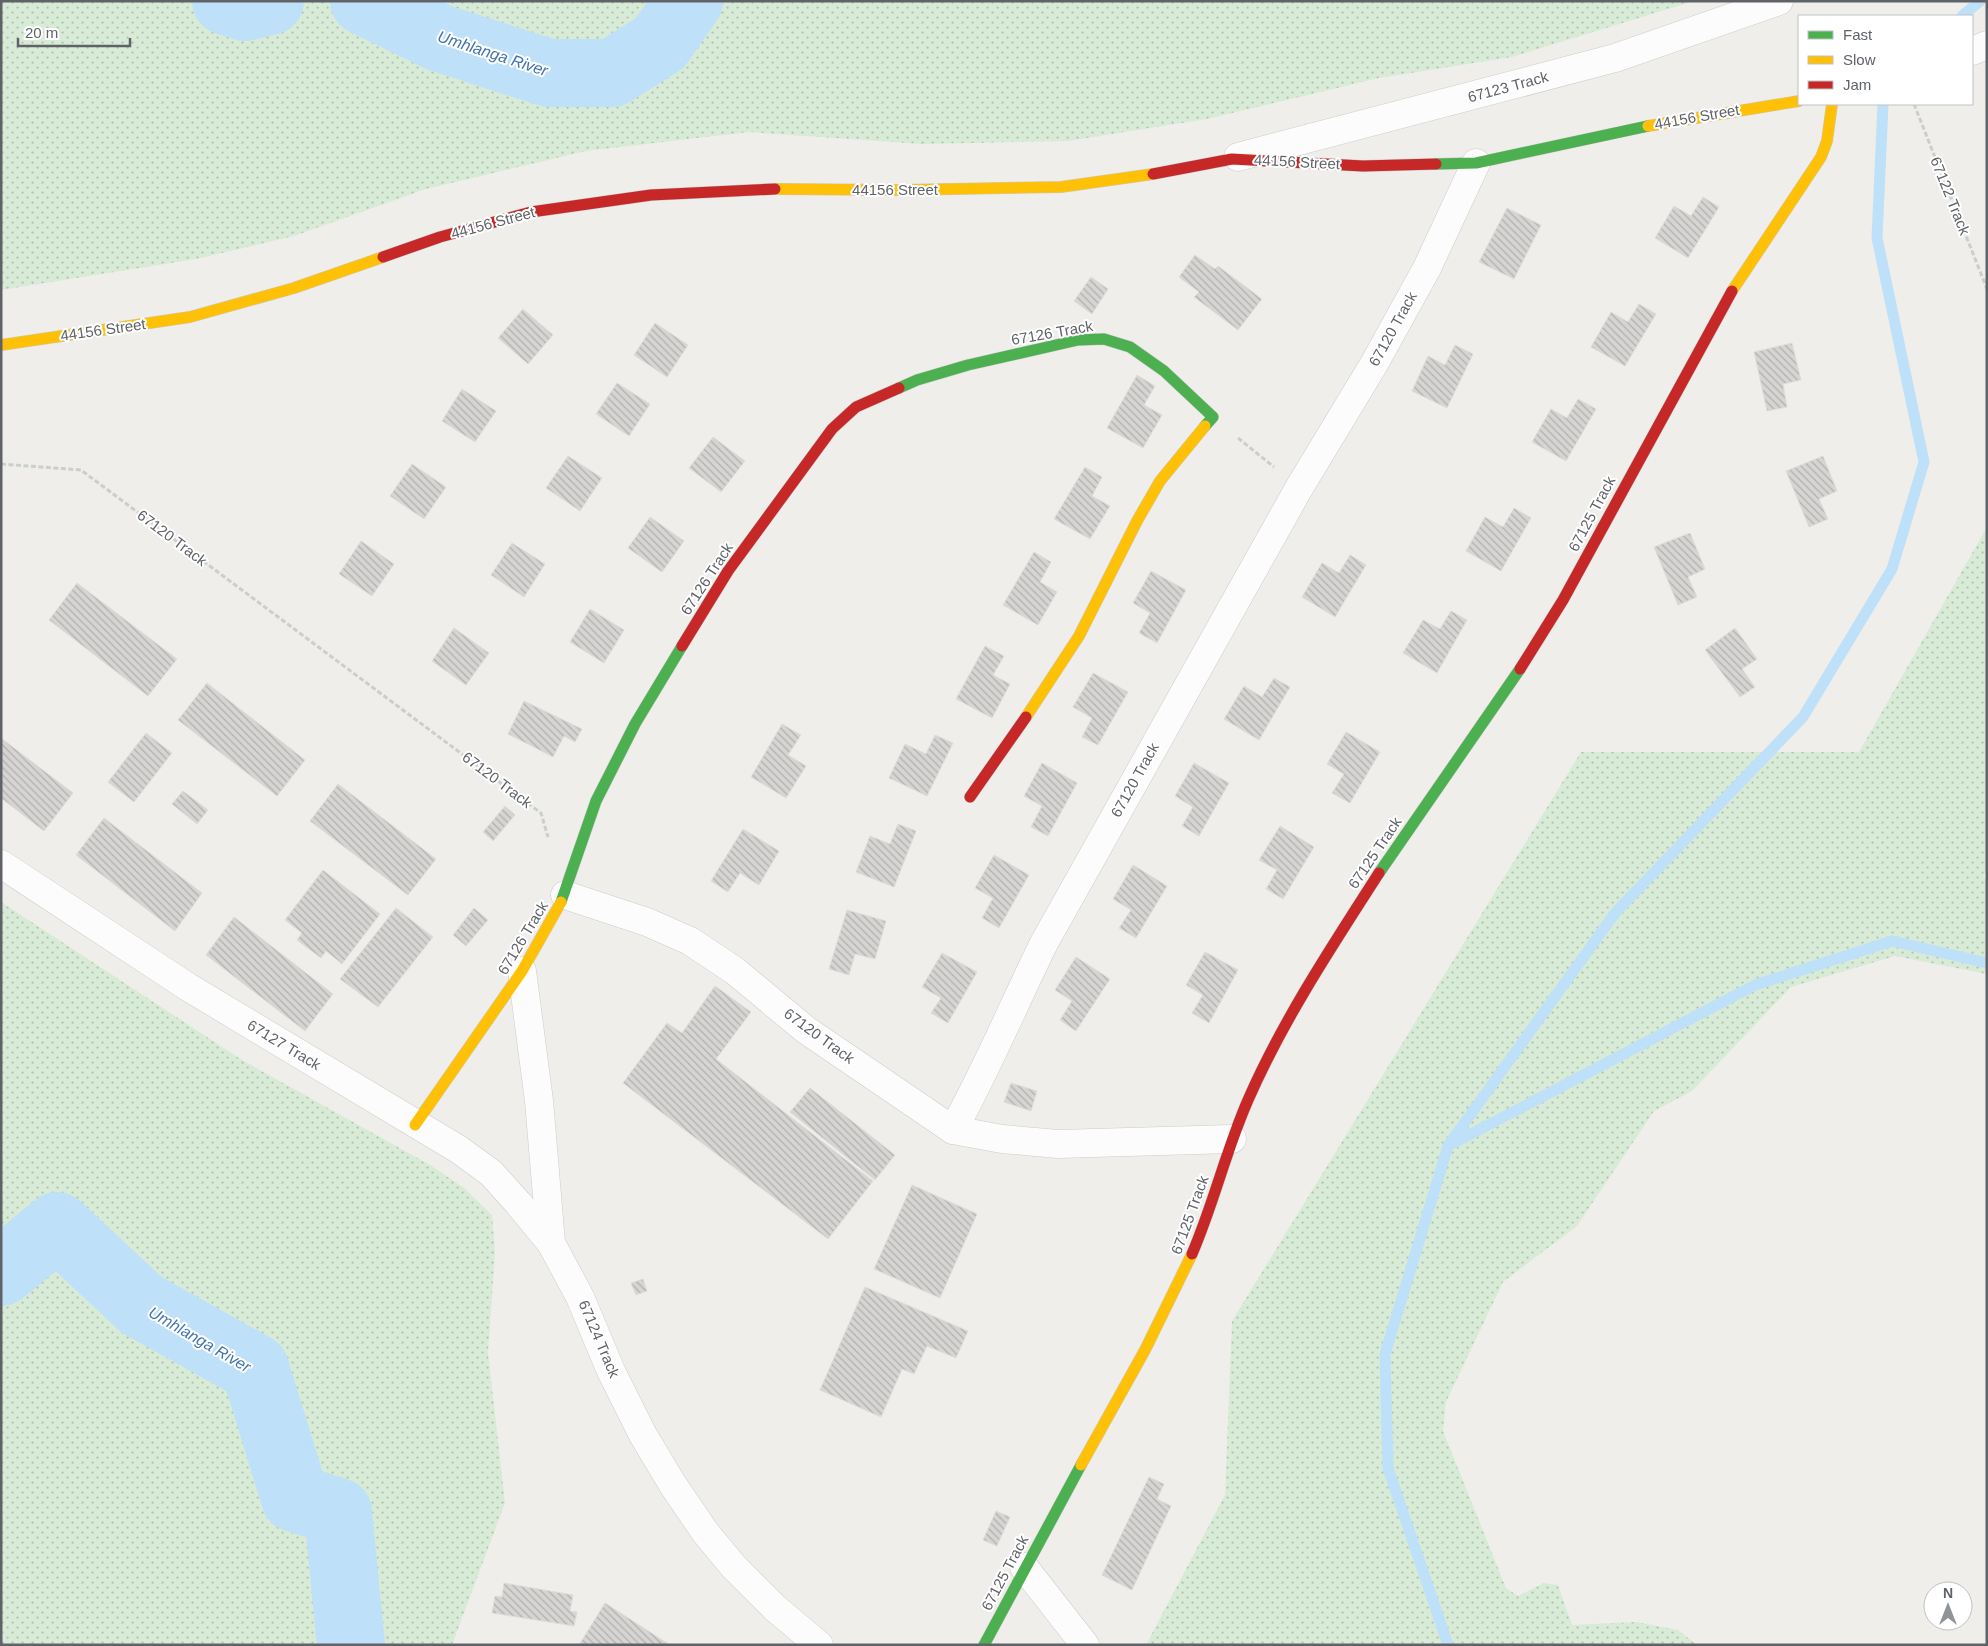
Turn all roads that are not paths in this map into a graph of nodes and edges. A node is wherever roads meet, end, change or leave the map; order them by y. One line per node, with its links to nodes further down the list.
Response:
1 (1779, 1): 6 (street, 67123 Track)
2 (1987, 45): 3 (street)
3 (1973, 51)
4 (1798, 101): 7 (street, 44156 Street)
5 (1832, 105): 15 (street, 67125 Track)
6 (1232, 159): 7 (street, 44156 Street); 8 (street, 44156 Street)
7 (1476, 163): 14 (street, 67120 Track)
8 (1, 345)
9 (970, 797): 11 (street, 67126 Track)
10 (1, 864): 13 (street, 67127 Track)
11 (565, 895): 12 (street, 67126 Track); 14 (street, 67120 Track)
12 (522, 971): 13 (street, 67126 Track); 16 (street, 67124 Track)
13 (415, 1125): 16 (street, 67127 Track)
14 (953, 1130): 15 (street, 67120 Track)
15 (1232, 1139): 17 (street, 67125 Track)
16 (551, 1243): 18 (street, 67124 Track)
17 (1024, 1567): 19 (street, 67125 Track); 20 (street)
18 (818, 1645)
19 (984, 1645)
20 (1085, 1645)

